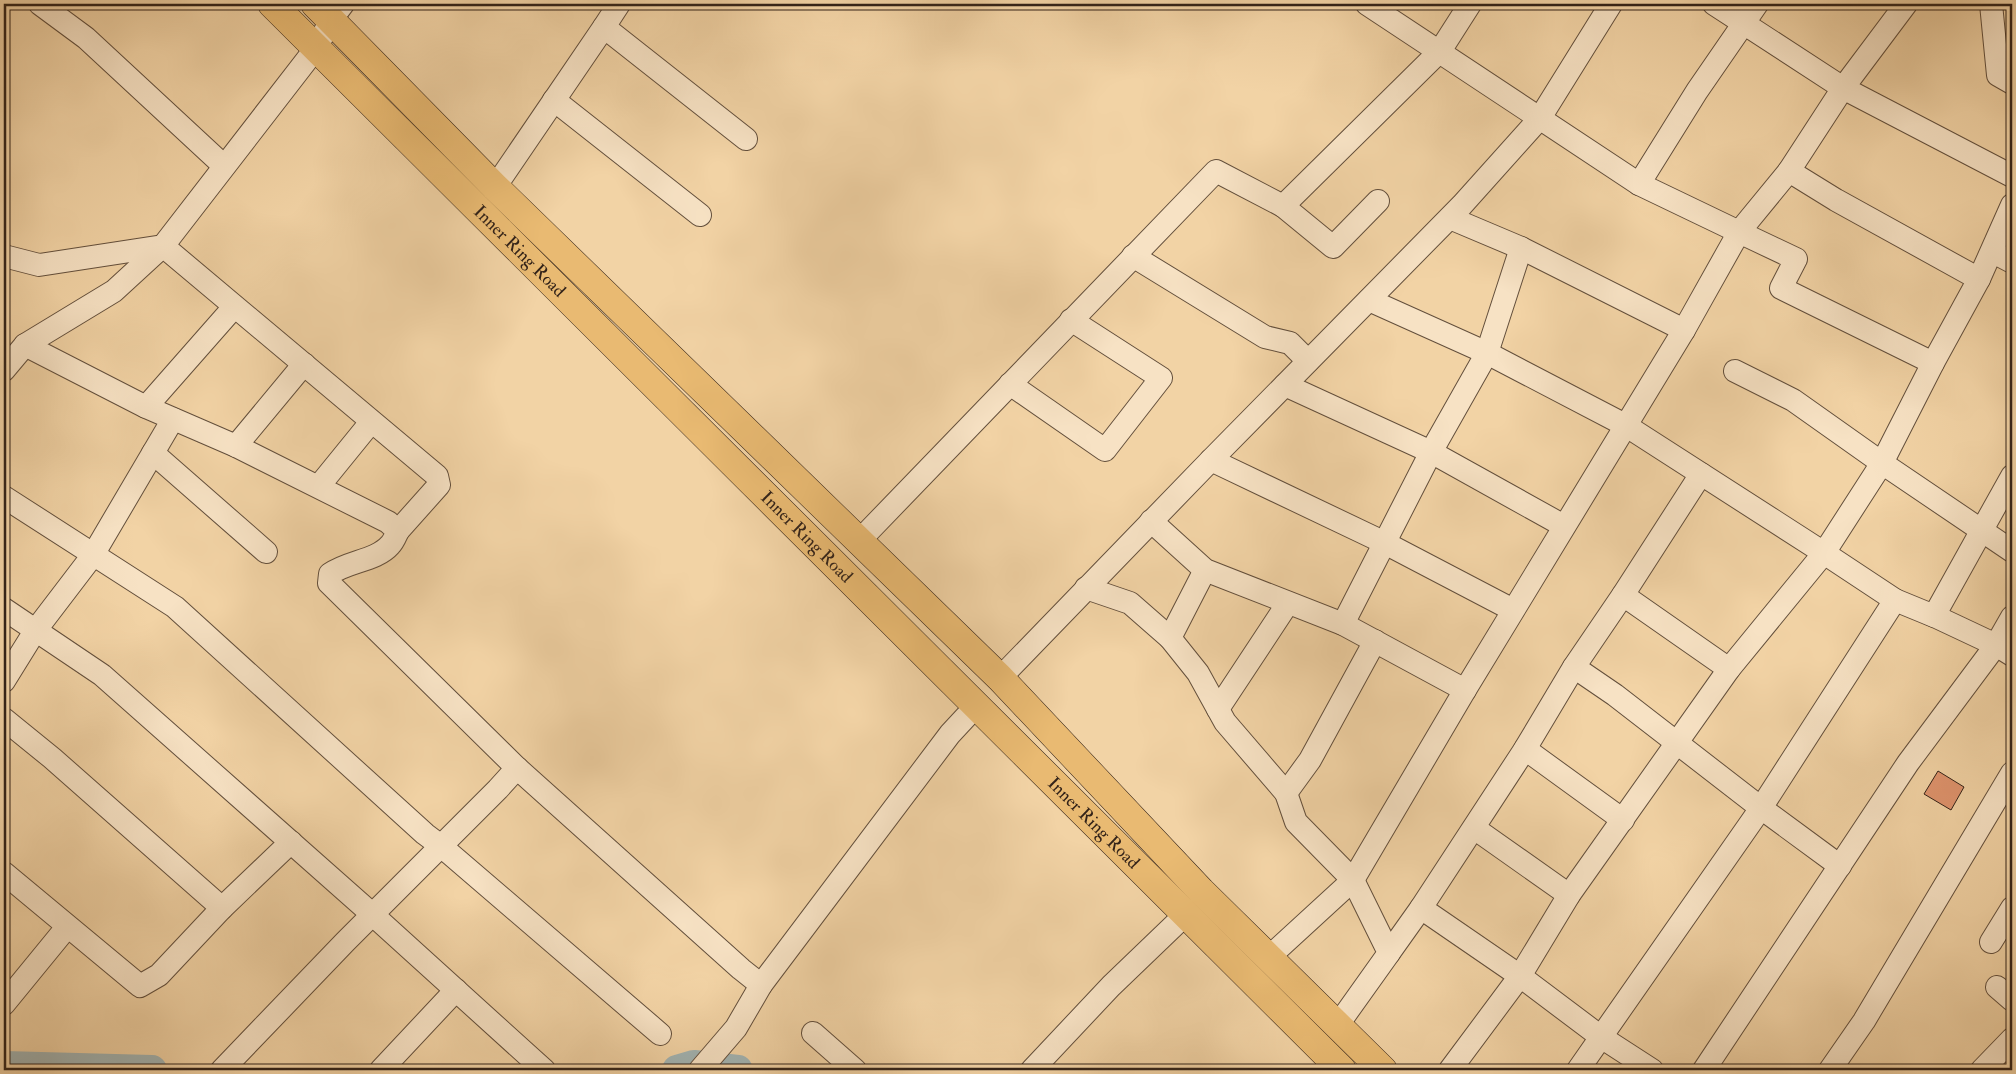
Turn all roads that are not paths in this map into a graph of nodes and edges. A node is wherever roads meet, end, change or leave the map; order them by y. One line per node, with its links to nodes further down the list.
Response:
1 (40, 4): 21 (street)
2 (272, 4): 14 (highway, Inner Ring Road)
3 (619, 4): 13 (street)
4 (1367, 4): 15 (street)
5 (1470, 4): 15 (street)
6 (1611, 4): 19 (street)
7 (1714, 4): 12 (street)
8 (1757, 4): 12 (street)
9 (1906, 4): 17 (street)
10 (1991, 4): 16 (street)
11 (330, 9): 14 (street); 25 (highway, Inner Ring Road)
12 (1743, 22): 17 (street); 24 (street)
13 (604, 27): 18 (street); 20 (street)
14 (316, 48): 21 (street); 94 (highway, Inner Ring Road)
15 (1440, 51): 19 (street); 28 (street)
16 (2012, 83)
17 (1843, 88): 22 (street); 23 (street)
18 (554, 100): 25 (street); 29 (street)
19 (1540, 118): 24 (street); 30 (street)
20 (746, 139)
21 (224, 166): 32 (street)
22 (1789, 171): 31 (street); 38 (street)
23 (2012, 176)
24 (1639, 184): 31 (street)
25 (494, 187): 69 (highway, Inner Ring Road)
26 (1378, 201): 28 (street)
27 (2012, 205): 34 (street)
28 (1283, 206): 36 (street)
29 (700, 215)
30 (1450, 218): 33 (street); 39 (street)
31 (1739, 232): 42 (street); 46 (street)
32 (164, 246): 35 (street); 40 (street); 43 (street)
33 (1521, 248): 42 (street); 44 (street)
34 (1992, 252): 37 (street); 38 (street)
35 (4, 256)
36 (1133, 256): 41 (street); 45 (street)
37 (2012, 262)
38 (1979, 279): 46 (street)
39 (1369, 300): 44 (street); 45 (street)
40 (234, 307): 47 (street); 52 (street)
41 (1071, 320): 50 (street); 50 (street)
42 (1684, 330): 55 (street)
43 (25, 345): 48 (street); 52 (street)
44 (1487, 353): 55 (street); 57 (street)
45 (1308, 361): 51 (street)
46 (1933, 363): 60 (street)
47 (304, 364): 54 (street); 56 (street)
48 (4, 370)
49 (1734, 371): 60 (street)
50 (1010, 384): 69 (street)
51 (1285, 385): 57 (street); 59 (street)
52 (146, 407): 53 (street)
53 (173, 419): 56 (street); 58 (street)
54 (371, 422): 63 (street); 68 (street)
55 (1625, 425): 61 (street); 66 (street)
56 (236, 446): 63 (street)
57 (1431, 452): 66 (street); 70 (street)
58 (153, 453): 72 (street); 74 (street)
59 (1211, 460): 65 (street); 70 (street)
60 (1882, 463): 67 (street); 73 (street)
61 (1701, 474): 73 (street); 77 (street)
62 (2012, 476): 67 (street)
63 (319, 486): 68 (street)
64 (4, 497): 74 (street)
65 (1151, 521): 75 (street); 76 (street)
66 (1564, 526): 81 (street)
67 (1982, 530): 71 (street); 82 (street)
68 (398, 531): 99 (street)
69 (860, 540): 91 (highway, Inner Ring Road)
70 (1384, 542): 81 (street); 84 (street)
71 (2012, 551)
72 (266, 552)
73 (1824, 553): 78 (street); 90 (street)
74 (93, 555): 85 (street); 106 (street)
75 (1205, 570): 79 (street); 86 (street)
76 (1086, 588): 86 (street); 91 (street)
77 (1623, 595): 89 (street); 90 (street)
78 (1895, 600): 82 (street); 102 (street)
79 (1288, 602): 84 (street); 95 (street)
80 (4, 609): 85 (street)
81 (1513, 610): 93 (street)
82 (1928, 613): 88 (street)
83 (2012, 617): 88 (street)
84 (1343, 624): 87 (street)
85 (35, 631): 92 (street); 105 (street)
86 (1170, 638): 95 (street)
87 (1375, 641): 93 (street); 101 (street)
88 (2004, 650): 107 (street)
89 (1574, 667): 97 (street); 98 (street)
90 (1729, 669): 97 (street)
91 (1000, 678): 119 (highway, Inner Ring Road)
92 (4, 681)
93 (1465, 690): 109 (street)
94 (976, 706): 114 (highway, Inner Ring Road); 121 (street)
95 (1218, 709): 101 (street)
96 (4, 719): 111 (street)
97 (1677, 744): 102 (street); 103 (street)
98 (1524, 749): 103 (street); 104 (street)
99 (516, 768): 106 (street); 121 (street)
100 (2012, 773): 141 (street)
101 (1286, 793): 109 (street)
102 (1761, 808): 107 (street); 127 (street)
103 (1623, 820): 110 (street)
104 (1474, 828): 110 (street); 112 (street)
105 (291, 842): 111 (street); 115 (street)
106 (442, 846): 115 (street); 126 (street)
107 (1840, 866): 140 (street)
108 (4, 873): 116 (street)
109 (1353, 880): 118 (street); 119 (street)
110 (1569, 895): 120 (street)
111 (222, 908): 116 (street)
112 (1421, 908): 118 (street); 120 (street)
113 (2012, 908): 117 (street)
114 (1186, 914): 134 (street); 135 (highway, Inner Ring Road)
115 (373, 915): 122 (street); 130 (street)
116 (67, 927): 123 (street)
117 (1991, 942)
118 (1389, 953): 124 (street)
119 (1268, 958): 124 (highway, Inner Ring Road)
120 (1520, 976): 127 (street); 137 (street)
121 (761, 985): 129 (street)
122 (456, 990): 131 (street); 132 (street)
123 (4, 1004)
124 (1337, 1026): 136 (highway, Inner Ring Road)
125 (813, 1033): 133 (street)
126 (660, 1034)
127 (1601, 1038): 138 (street); 139 (street)
128 (2012, 1039): 142 (street)
129 (708, 1063)
130 (222, 1069)
131 (381, 1070)
132 (544, 1070)
133 (855, 1070)
134 (1032, 1070)
135 (1342, 1070)
136 (1383, 1070)
137 (1450, 1070)
138 (1578, 1070)
139 (1652, 1070)
140 (1704, 1070)
141 (1830, 1070)
142 (1982, 1070)

